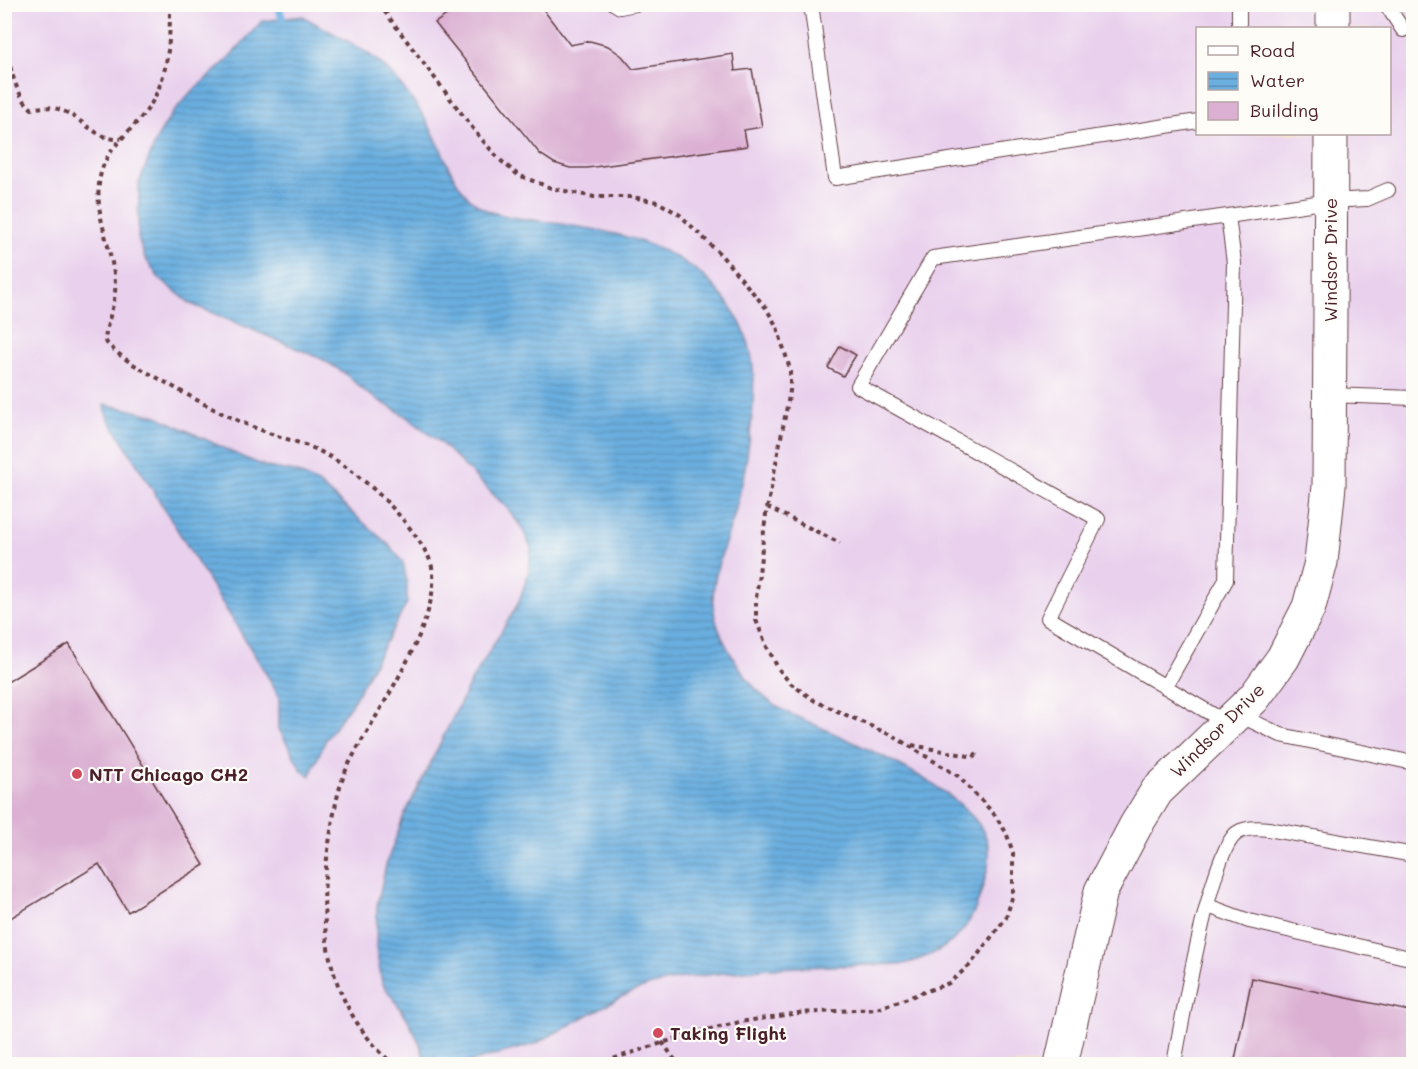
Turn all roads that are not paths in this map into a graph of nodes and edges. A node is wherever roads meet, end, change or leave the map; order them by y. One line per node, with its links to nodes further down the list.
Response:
1 (615, 4): 2 (lane)
2 (636, 4)
3 (811, 4): 10 (lane)
4 (1239, 4): 7 (lane)
5 (1333, 4): 8 (street)
6 (1386, 4): 9 (lane)
7 (1239, 27)
8 (1333, 27)
9 (1403, 30)
10 (1196, 121)
11 (1331, 135): 13 (street, Windsor Drive)
12 (1388, 190): 13 (lane)
13 (1330, 201): 14 (lane); 15 (street, Windsor Drive)
14 (1228, 216): 17 (lane); 17 (lane)
15 (1329, 395): 16 (lane); 18 (street, Windsor Drive)
16 (1413, 398)
17 (1165, 687): 18 (lane)
18 (1232, 719): 19 (lane); 23 (street, Windsor Drive)
19 (1413, 764)
20 (1413, 855): 21 (lane)
21 (1208, 906): 22 (lane); 24 (lane)
22 (1413, 959)
23 (1061, 1065)
24 (1174, 1065)

